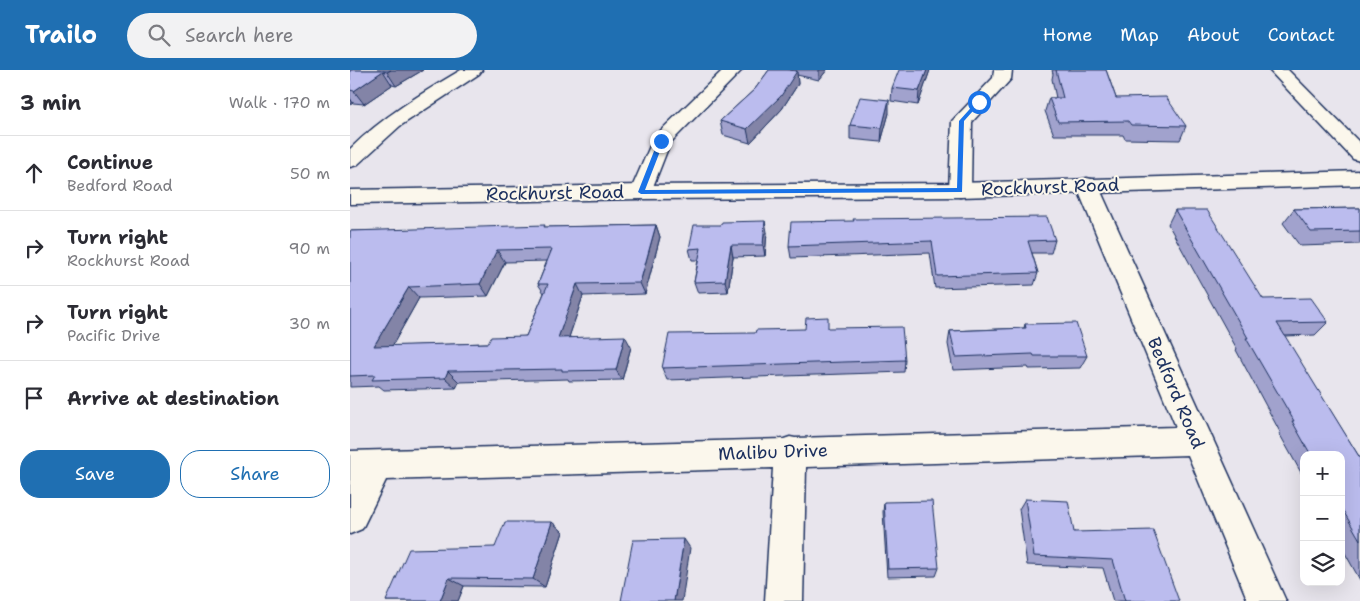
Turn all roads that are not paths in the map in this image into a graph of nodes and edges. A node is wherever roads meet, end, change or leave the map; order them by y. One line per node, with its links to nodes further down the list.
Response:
1 (473, 70): 6 (street)
2 (733, 70): 10 (street)
3 (1003, 70): 9 (street)
4 (1278, 70): 5 (street)
5 (1360, 155)
6 (350, 162)
7 (1360, 178): 8 (street, Rockhurst Road)
8 (1087, 185): 9 (street, Rockhurst Road); 12 (street, Bedford Road)
9 (960, 190): 10 (street, Rockhurst Road)
10 (641, 192): 11 (street, Rockhurst Road)
11 (350, 197)
12 (1196, 440): 13 (street, Malibu Drive); 17 (street, Bedford Road)
13 (790, 452): 14 (street, Malibu Drive); 16 (street)
14 (364, 466): 15 (street)
15 (350, 517)
16 (784, 601)
17 (1267, 601)

